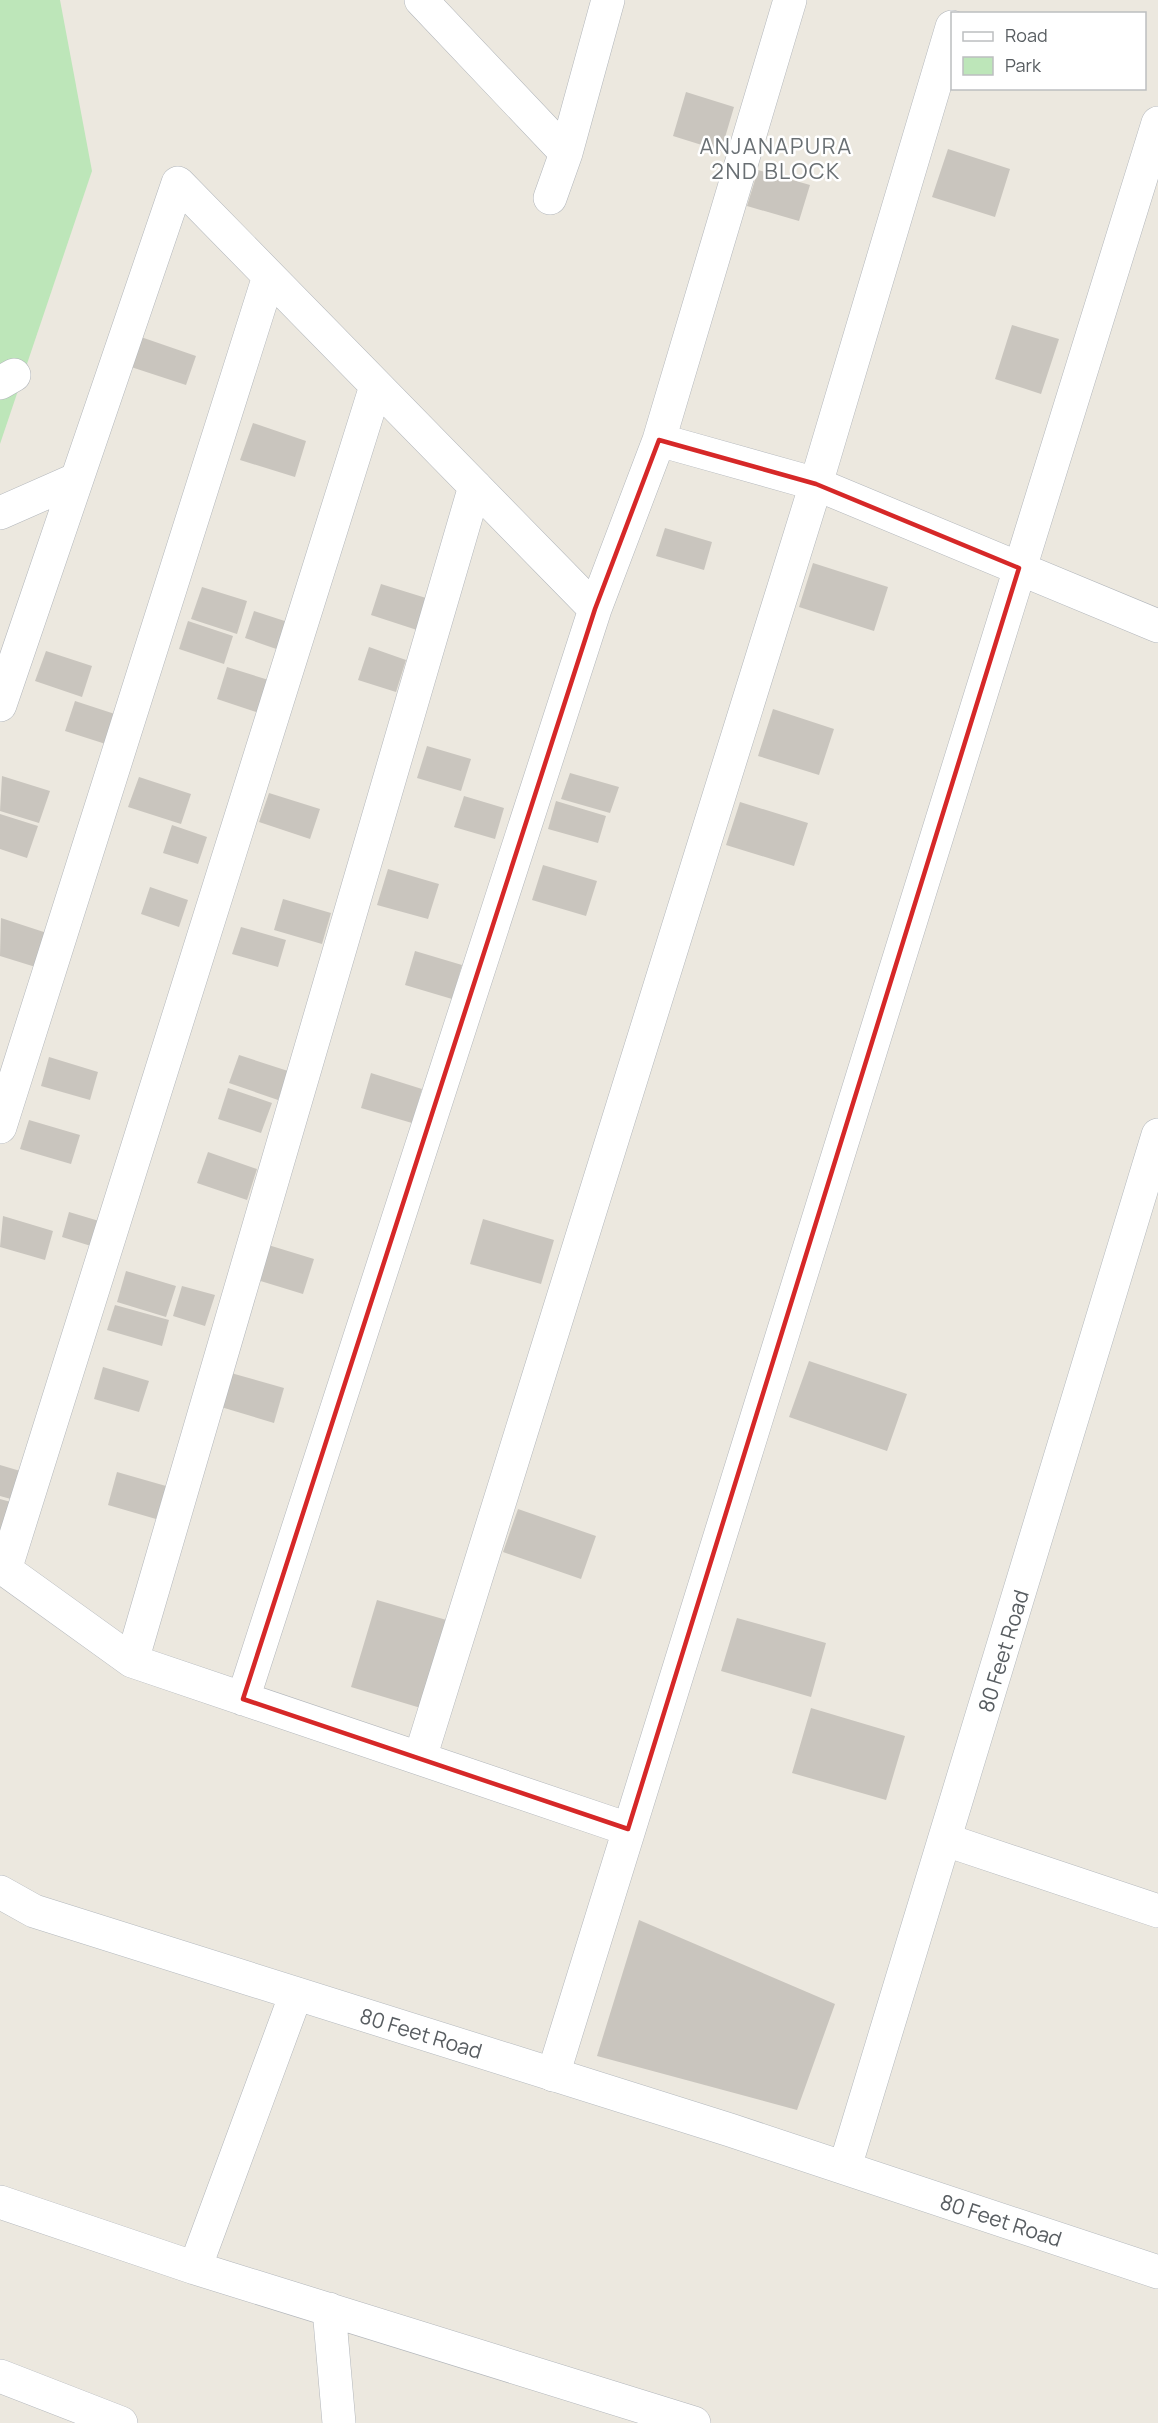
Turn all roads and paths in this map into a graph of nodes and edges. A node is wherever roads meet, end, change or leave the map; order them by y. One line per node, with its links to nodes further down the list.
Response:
1 (421, 0): 6 (street)
2 (608, 0): 6 (street)
3 (790, 0): 10 (street)
4 (951, 30): 12 (street)
5 (1158, 123): 15 (street)
6 (566, 153): 7 (street)
7 (550, 198)
8 (269, 276): 9 (street); 11 (street); 20 (street)
9 (376, 386): 13 (street); 22 (street)
10 (659, 440): 12 (street); 16 (street)
11 (77, 479): 14 (street); 18 (street)
12 (816, 484): 15 (street); 25 (street)
13 (475, 486): 16 (street); 23 (street)
14 (0, 513)
15 (1018, 568): 17 (street); 26 (street)
16 (595, 609): 24 (street)
17 (1158, 626)
18 (8, 659): 19 (street)
19 (0, 705)
20 (0, 1127)
21 (1158, 1135): 27 (street, 80 Feet Road)
22 (3, 1568): 23 (street)
23 (132, 1661): 24 (street)
24 (243, 1699): 25 (street)
25 (420, 1758): 26 (street)
26 (628, 1829): 31 (street)
27 (946, 1840): 29 (street); 32 (street, 80 Feet Road)
28 (0, 1892): 30 (street, 80 Feet Road)
29 (1158, 1911)
30 (296, 1994): 31 (street, 80 Feet Road); 34 (street)
31 (553, 2075): 32 (street, 80 Feet Road)
32 (845, 2167): 35 (street, 80 Feet Road)
33 (0, 2202): 34 (street)
34 (195, 2268): 36 (street)
35 (1158, 2272)
36 (329, 2309): 39 (street); 40 (street)
37 (0, 2376): 38 (street)
38 (103, 2420)
39 (339, 2423)
40 (694, 2423)

